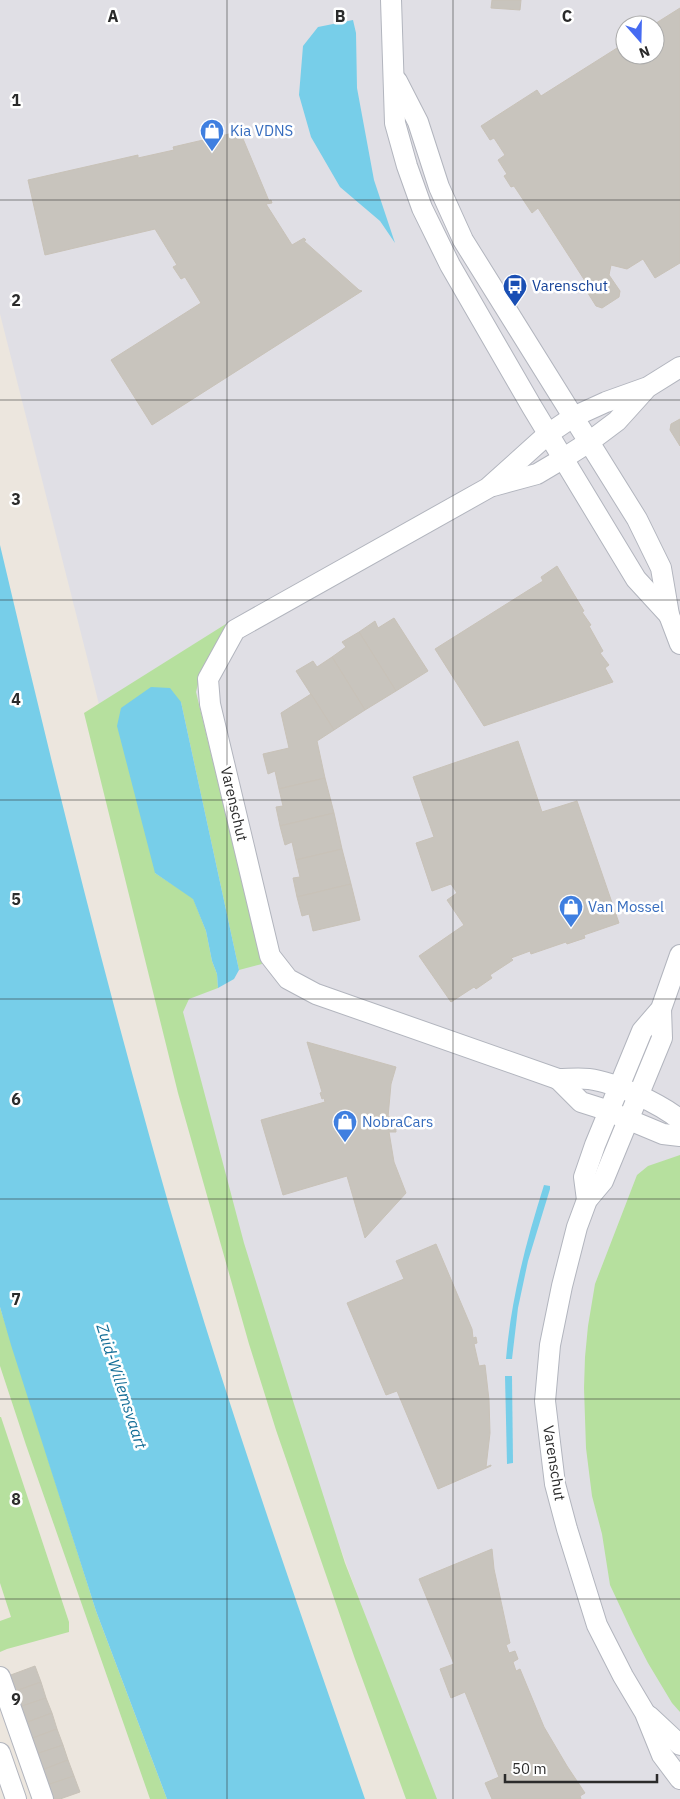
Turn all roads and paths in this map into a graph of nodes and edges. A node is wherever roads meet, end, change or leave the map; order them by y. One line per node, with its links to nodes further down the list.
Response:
1 (391, 0): 2 (street)
2 (395, 77): 5 (street); 6 (street)
3 (680, 367): 4 (street)
4 (648, 387): 5 (street, Varenschut); 7 (street, Varenschut)
5 (573, 417): 6 (street, Varenschut); 7 (street)
6 (548, 434): 8 (street); 9 (street, Varenschut)
7 (589, 442): 8 (street, Varenschut); 10 (street)
8 (564, 458): 9 (street, Varenschut); 10 (street)
9 (488, 488): 14 (street, Varenschut)
10 (669, 615): 11 (street)
11 (680, 644)
12 (680, 956): 13 (street, Varenschut)
13 (661, 1009): 15 (street, Varenschut); 16 (street, Varenschut)
14 (558, 1079): 15 (street, Varenschut); 17 (street, Varenschut)
15 (619, 1087): 16 (street); 17 (street, Varenschut)
16 (638, 1096): 18 (street, Varenschut); 19 (street)
17 (609, 1112): 18 (street); 21 (street, Varenschut)
18 (629, 1120): 20 (street); 21 (street, Varenschut)
19 (680, 1120)
20 (680, 1136)
21 (587, 1200): 23 (street, Varenschut)
22 (0, 1676): 28 (street)
23 (645, 1713): 24 (street, Varenschut); 26 (street, Varenschut)
24 (680, 1745)
25 (0, 1753): 27 (street)
26 (680, 1779)
27 (16, 1799)
28 (43, 1799)

